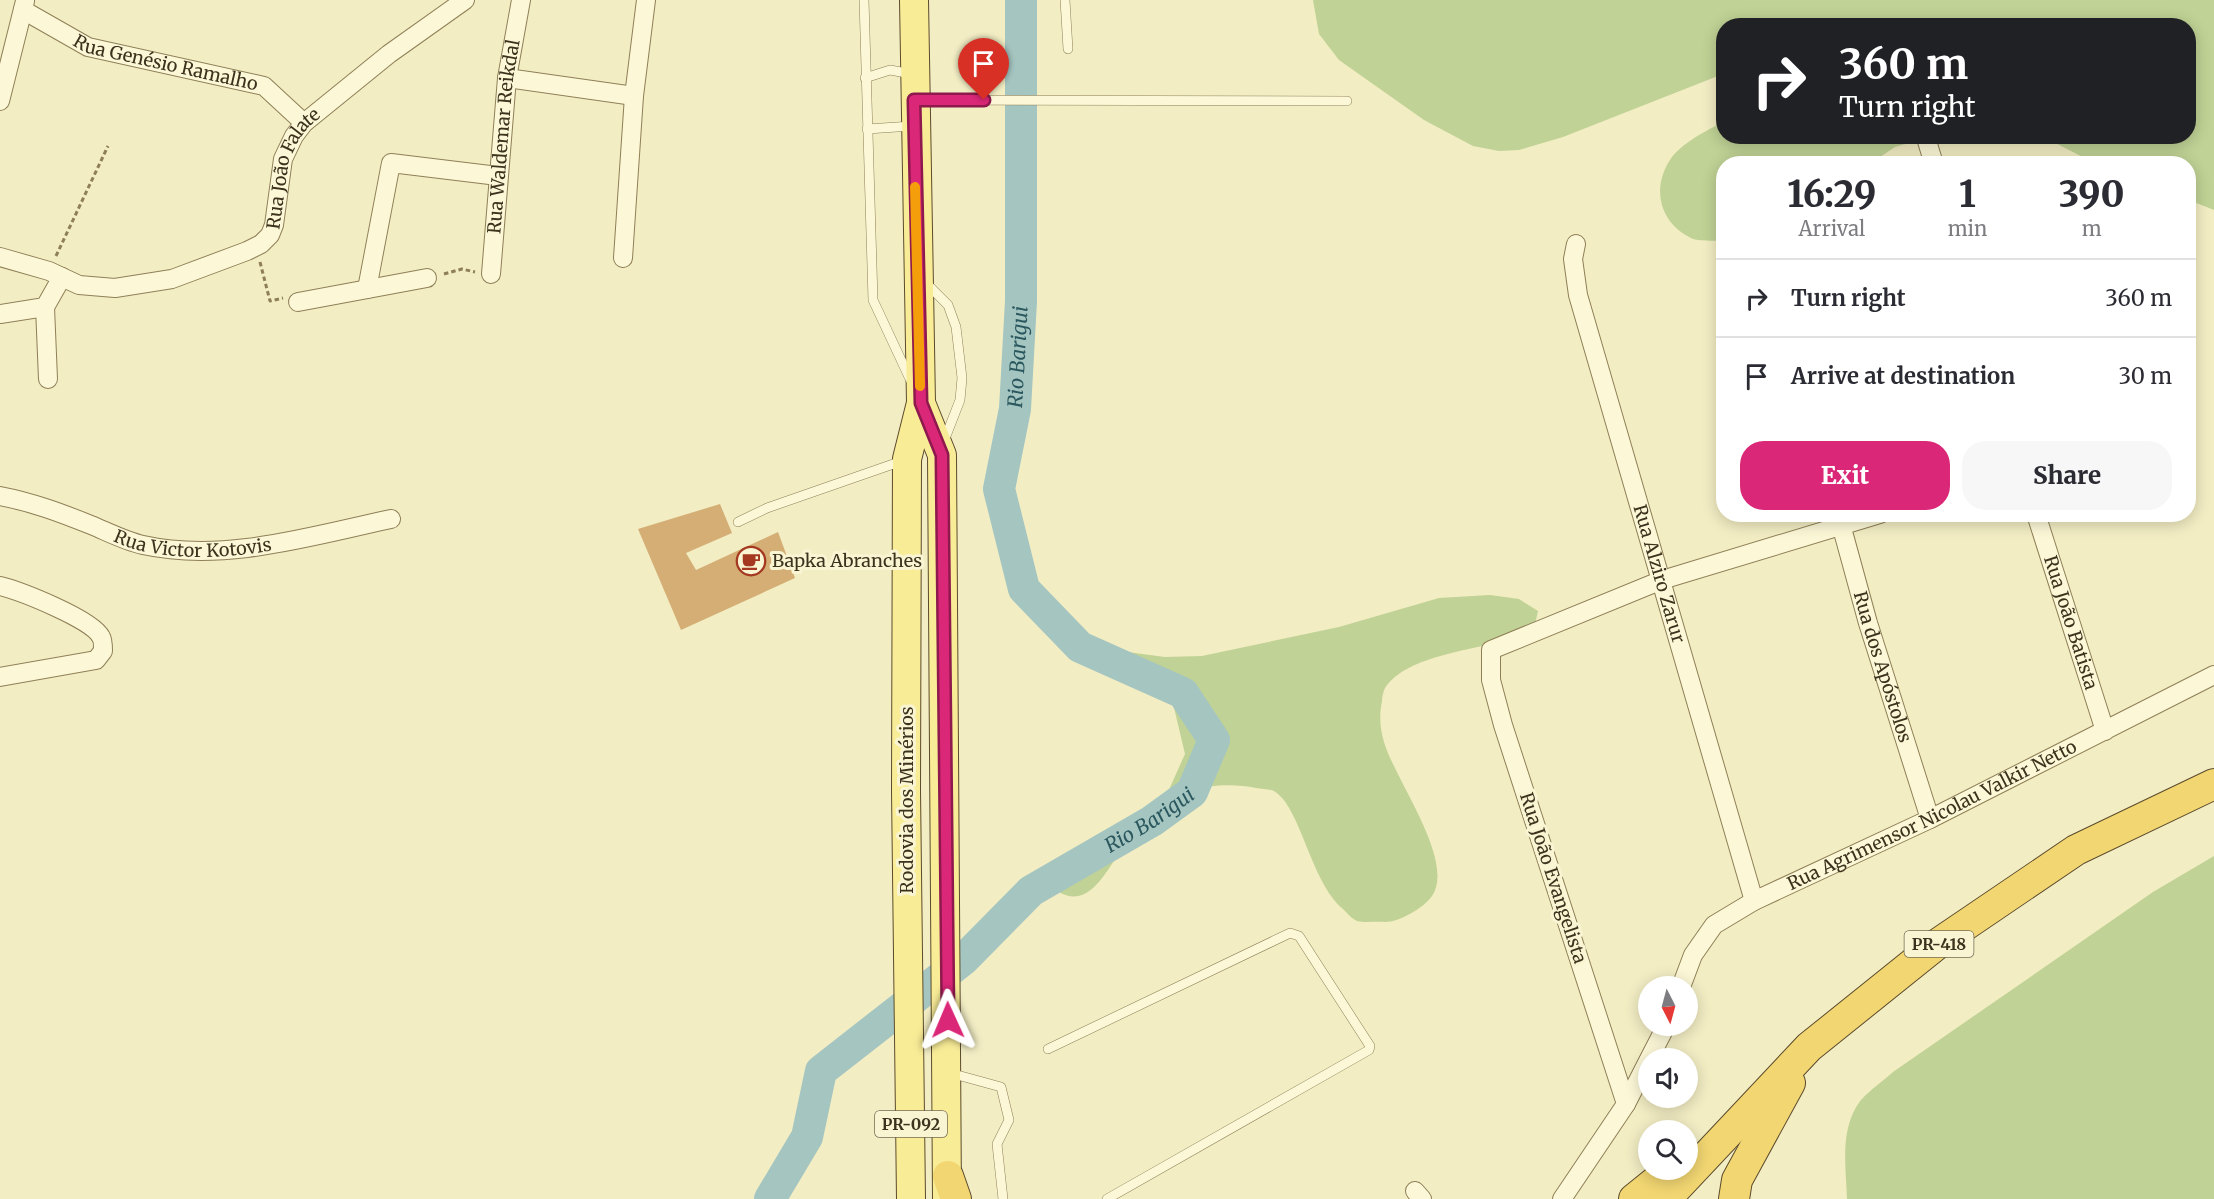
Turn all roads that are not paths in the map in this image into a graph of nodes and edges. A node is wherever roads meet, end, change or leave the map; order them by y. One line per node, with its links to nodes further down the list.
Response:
1 (465, 0): 15 (street, Rua João Falate)
2 (521, 0): 9 (street, Rua Waldemar Reikdal)
3 (646, 0): 11 (street)
4 (864, 0): 10 (lane)
5 (914, 0): 12 (main road, Rodovia dos Minérios / PR-092)
6 (1065, 0): 8 (lane)
7 (24, 5): 13 (street); 15 (street, Rua Genésio Ramalho)
8 (1068, 49)
9 (507, 78): 11 (street); 17 (street, Rua Waldemar Reikdal)
10 (865, 78): 12 (lane); 16 (lane)
11 (634, 96): 20 (street)
12 (914, 100): 14 (lane); 16 (lane); 21 (main road, Rodovia dos Minérios / PR-092)
13 (0, 101)
14 (1347, 101)
15 (304, 123): 22 (street, Rua João Falate)
16 (867, 129): 30 (lane)
17 (498, 176): 23 (street, Rua Waldemar Reikdal); 25 (street)
18 (1576, 244): 39 (street, Rua Alziro Zarur)
19 (0, 257): 22 (street, Rua João Falate)
20 (623, 258)
21 (916, 272): 30 (main road, Rodovia dos Minérios / PR-092); 31 (lane)
22 (55, 274): 27 (street)
23 (491, 274)
24 (427, 278): 25 (street)
25 (367, 289): 26 (street)
26 (298, 302)
27 (45, 307): 28 (street); 29 (street)
28 (0, 314)
29 (48, 379)
30 (921, 403): 31 (main road, Rodovia dos Minérios / PR-092); 32 (main road, Rodovia dos Minérios / PR-092)
31 (942, 455): 50 (main road, Rodovia dos Minérios / PR-092)
32 (907, 459): 35 (lane); 56 (main road, Rodovia dos Minérios / PR-092)
33 (0, 496): 34 (street, Rua Victor Kotovis)
34 (391, 519)
35 (738, 522)
36 (1834, 522): 39 (street)
37 (1841, 522): 45 (street, Rua dos Apóstolos)
38 (2039, 522): 43 (street, Rua João Batista)
39 (1662, 580): 46 (street, Rua Alziro Zarur); 52 (street, Rua João Evangelista)
40 (0, 586): 42 (street)
41 (2214, 675): 43 (street, Rua Agrimensor Nicolau Valkir Netto)
42 (0, 677)
43 (2104, 731): 45 (street, Rua Agrimensor Nicolau Valkir Netto)
44 (2214, 784): 48 (highway, PR-418)
45 (1930, 819): 46 (street, Rua Agrimensor Nicolau Valkir Netto)
46 (1754, 901): 47 (street, Rua Agrimensor Nicolau Valkir Netto)
47 (1685, 976)
48 (1809, 1047): 53 (highway); 61 (highway, PR-418); 62 (highway)
49 (1048, 1049): 58 (lane)
50 (948, 1073): 55 (main road, Rodovia dos Minérios / PR-092); 57 (lane)
51 (1638, 1081): 52 (street)
52 (1626, 1104): 59 (street)
53 (1698, 1145)
54 (1658, 1180): 60 (highway)
55 (950, 1191)
56 (911, 1199)
57 (1003, 1199)
58 (1107, 1199)
59 (1562, 1199)
60 (1634, 1199)
61 (1666, 1199)
62 (1734, 1199)

